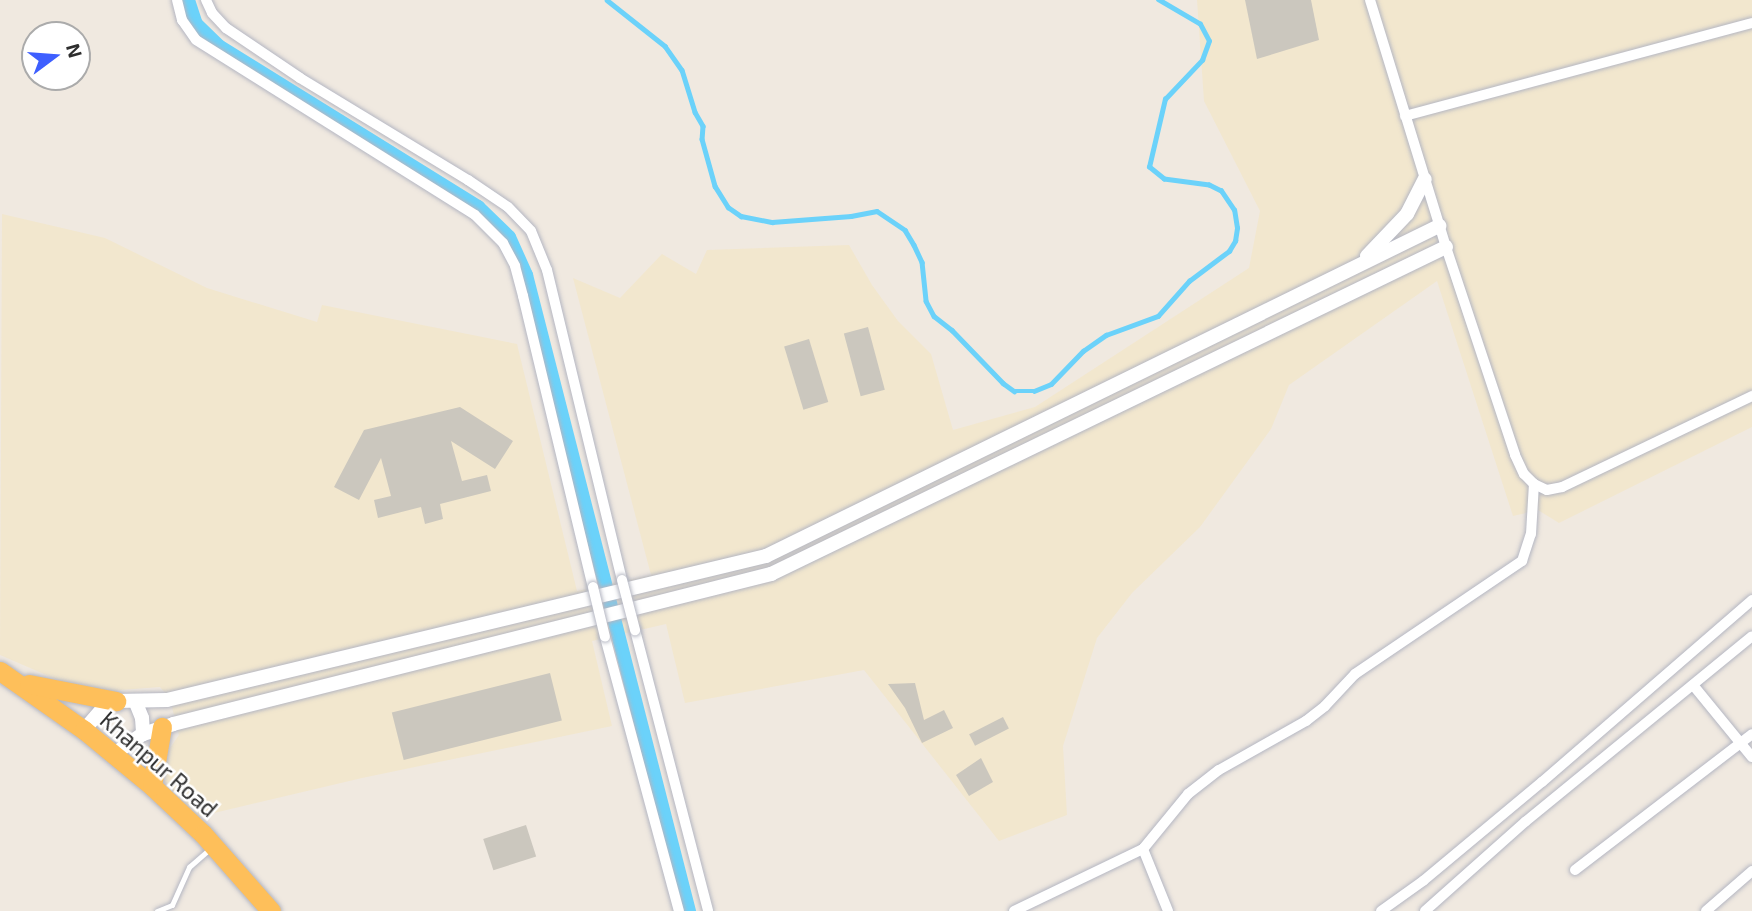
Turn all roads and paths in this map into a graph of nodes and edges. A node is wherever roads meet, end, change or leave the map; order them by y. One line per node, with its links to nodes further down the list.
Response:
1 (177, 0): 33 (street, bridge)
2 (206, 0): 34 (street, bridge)
3 (1370, 0): 5 (street)
4 (1752, 23): 5 (street)
5 (1405, 116): 6 (street)
6 (1425, 179): 7 (street); 9 (street)
7 (1440, 226): 8 (street); 9 (street)
8 (1446, 247): 11 (street); 19 (street)
9 (1356, 266): 18 (street)
10 (1752, 396): 11 (street)
11 (1534, 484): 28 (street)
12 (1752, 600): 37 (street)
13 (1752, 636): 16 (street)
14 (0, 671): 15 (highway, Khanpur Road)
15 (18, 681): 17 (highway); 20 (highway, Khanpur Road)
16 (1693, 685): 23 (street); 38 (street)
17 (116, 701): 18 (street); 20 (street)
18 (136, 703): 21 (street)
19 (162, 727): 21 (street); 26 (highway)
20 (84, 730): 24 (highway, Khanpur Road)
21 (143, 734): 24 (street)
22 (1752, 734): 23 (street)
23 (1740, 743): 25 (street); 29 (street)
24 (114, 754): 26 (highway, Khanpur Road)
25 (1752, 758)
26 (152, 786): 27 (highway, Khanpur Road)
27 (213, 846): 31 (lane); 32 (highway, Khanpur Road)
28 (1143, 849): 35 (street); 36 (street)
29 (1575, 870)
30 (1752, 871): 39 (street)
31 (157, 911)
32 (271, 911)
33 (679, 911)
34 (708, 911)
35 (1014, 911)
36 (1168, 911)
37 (1381, 911)
38 (1425, 911)
39 (1706, 911)

